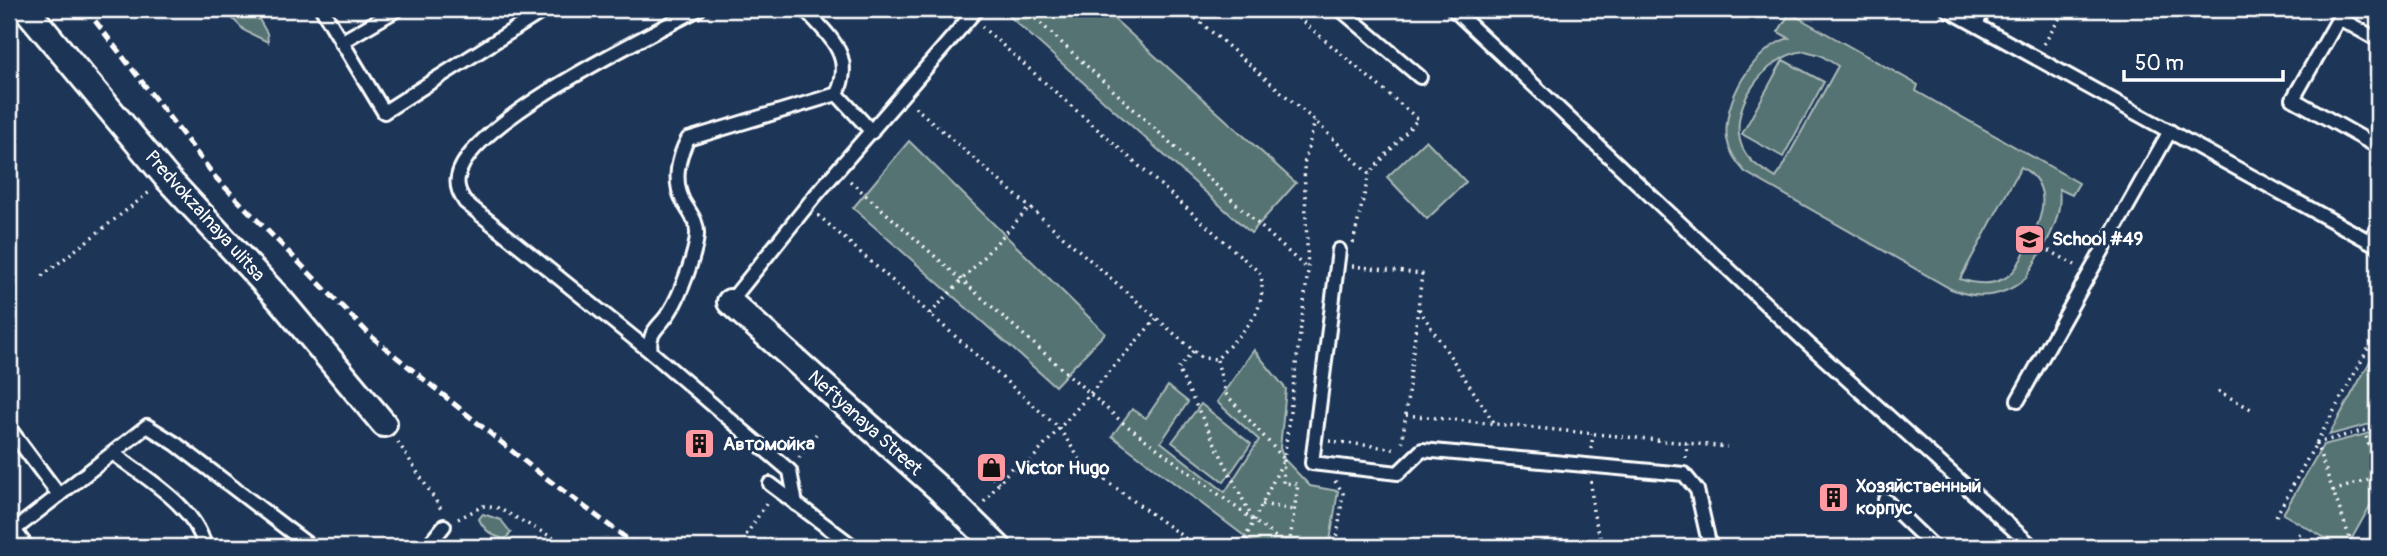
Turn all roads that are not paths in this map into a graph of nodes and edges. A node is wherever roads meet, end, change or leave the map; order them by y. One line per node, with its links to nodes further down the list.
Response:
1 (26, 9): 26 (street, Predvokzalnaya ulitsa)
2 (321, 9): 14 (lane)
3 (398, 9): 14 (lane)
4 (546, 9): 14 (lane)
5 (699, 9): 24 (lane)
6 (805, 9): 16 (lane)
7 (1340, 9): 15 (lane)
8 (1453, 9): 43 (lane)
9 (1947, 9): 12 (lane)
10 (1984, 9): 12 (lane)
11 (974, 13): 18 (lane)
12 (1976, 24): 17 (lane)
13 (2378, 40): 19 (lane)
14 (341, 42)
15 (1420, 77)
16 (837, 94): 18 (lane); 24 (lane)
17 (2170, 131): 21 (lane); 25 (lane)
18 (872, 132): 23 (lane)
19 (2378, 147)
20 (2378, 226): 21 (lane)
21 (2374, 244)
22 (1346, 253): 41 (lane)
23 (730, 302): 40 (street, Neftyanaya Street)
24 (651, 352): 32 (lane)
25 (2018, 400)
26 (384, 424)
27 (9, 428): 30 (lane)
28 (113, 453): 30 (lane); 36 (lane); 37 (lane)
29 (770, 484): 32 (lane)
30 (59, 495): 34 (lane)
31 (1885, 500): 42 (lane)
32 (796, 504): 39 (lane)
33 (444, 526): 38 (lane)
34 (11, 532): 35 (lane)
35 (27, 547)
36 (205, 547)
37 (312, 547)
38 (427, 547)
39 (854, 547)
40 (998, 547)
41 (1710, 547)
42 (1934, 547)
43 (2033, 547)

